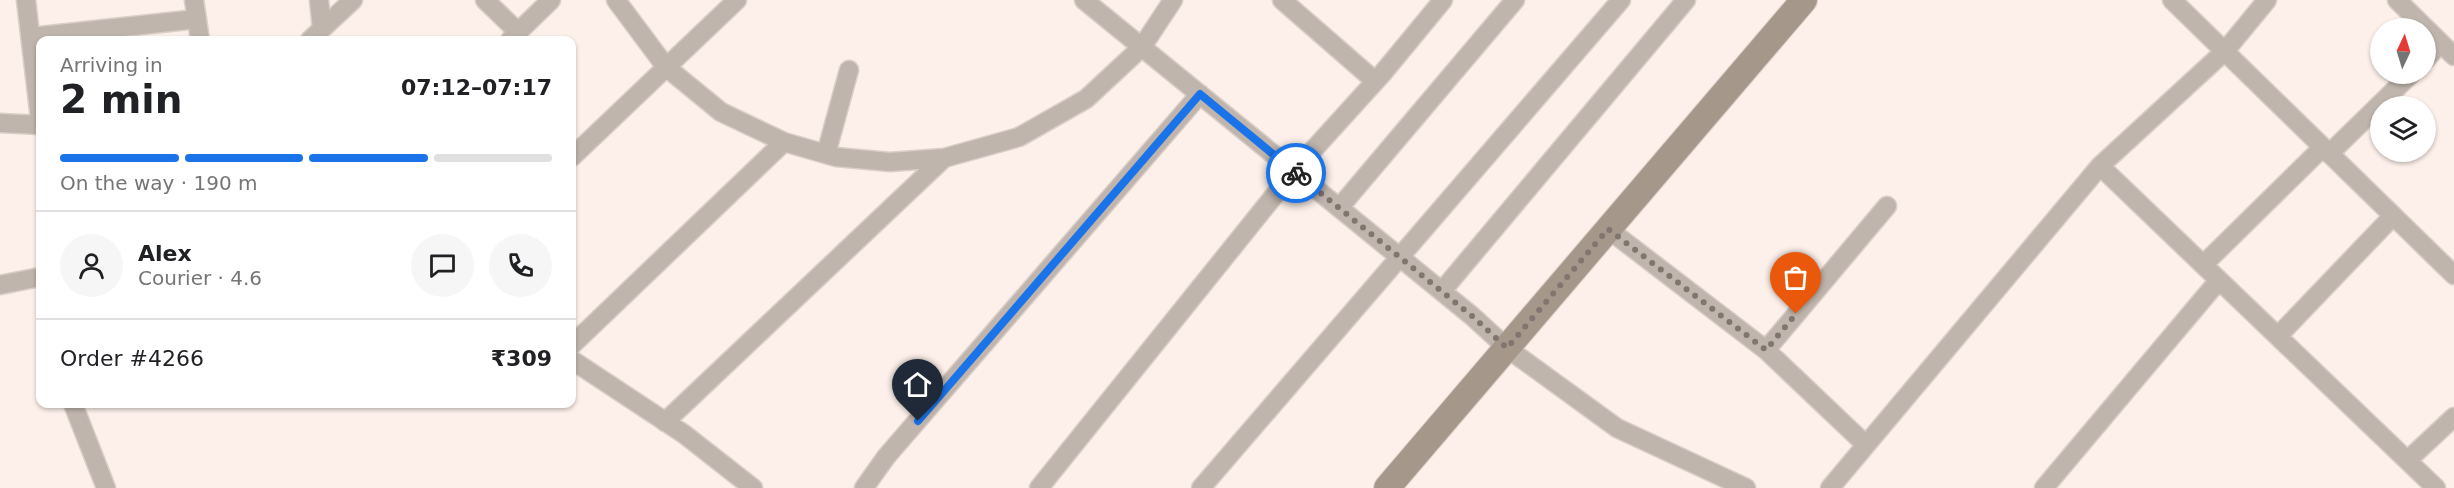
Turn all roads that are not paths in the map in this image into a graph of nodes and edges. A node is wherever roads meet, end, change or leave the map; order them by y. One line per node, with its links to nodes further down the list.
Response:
1 (26, 0): 26 (street)
2 (195, 0): 20 (street)
3 (319, 0): 21 (street)
4 (353, 0): 21 (street)
5 (485, 0): 25 (street)
6 (551, 0): 25 (street)
7 (616, 0): 30 (street)
8 (737, 0): 30 (street)
9 (1084, 0): 27 (street)
10 (1173, 0): 27 (street)
11 (1282, 0): 32 (street)
12 (1443, 0): 32 (street)
13 (1515, 0): 46 (street)
14 (1621, 0): 49 (street)
15 (1686, 0): 55 (street)
16 (1804, 0): 48 (main road)
17 (2172, 0): 29 (street)
18 (2266, 0): 29 (street)
19 (2397, 0): 28 (street)
20 (197, 19): 23 (street); 24 (street)
21 (316, 35)
22 (36, 36): 26 (street)
23 (40, 36)
24 (199, 36)
25 (514, 36)
26 (31, 37): 33 (street)
27 (1142, 47): 35 (street); 42 (street)
28 (2448, 50)
29 (2225, 51): 39 (street); 43 (street)
30 (666, 68): 38 (street); 40 (street)
31 (849, 70): 41 (street)
32 (1375, 81): 44 (street)
33 (36, 83)
34 (2400, 84): 39 (street)
35 (1200, 94): 44 (street); 68 (street)
36 (0, 123): 37 (street)
37 (36, 125)
38 (784, 142): 41 (street); 57 (street)
39 (2326, 151): 47 (street); 50 (street)
40 (576, 153)
41 (826, 154): 42 (street)
42 (944, 158): 63 (street)
43 (2100, 166): 50 (street); 64 (street)
44 (1294, 171): 46 (street); 69 (street)
45 (1887, 206): 59 (street)
46 (1340, 208): 49 (street)
47 (2393, 216): 51 (street); 56 (street)
48 (1608, 229): 58 (main road); 59 (street)
49 (1401, 258): 55 (street); 70 (street)
50 (2204, 264): 53 (street)
51 (2454, 275)
52 (36, 278): 54 (street)
53 (2219, 279): 56 (street); 74 (street)
54 (0, 285)
55 (1442, 291): 58 (street)
56 (2278, 336): 65 (street)
57 (576, 341)
58 (1507, 348): 71 (main road); 72 (street)
59 (1766, 350): 64 (street)
60 (576, 363): 63 (street)
61 (75, 408): 66 (street)
62 (2454, 417): 65 (street)
63 (665, 422): 67 (street)
64 (1866, 445): 73 (street)
65 (2408, 460): 75 (street)
66 (106, 488)
67 (753, 488)
68 (864, 488)
69 (1039, 488)
70 (1201, 488)
71 (1388, 488)
72 (1746, 488)
73 (1830, 488)
74 (2043, 488)
75 (2436, 488)

